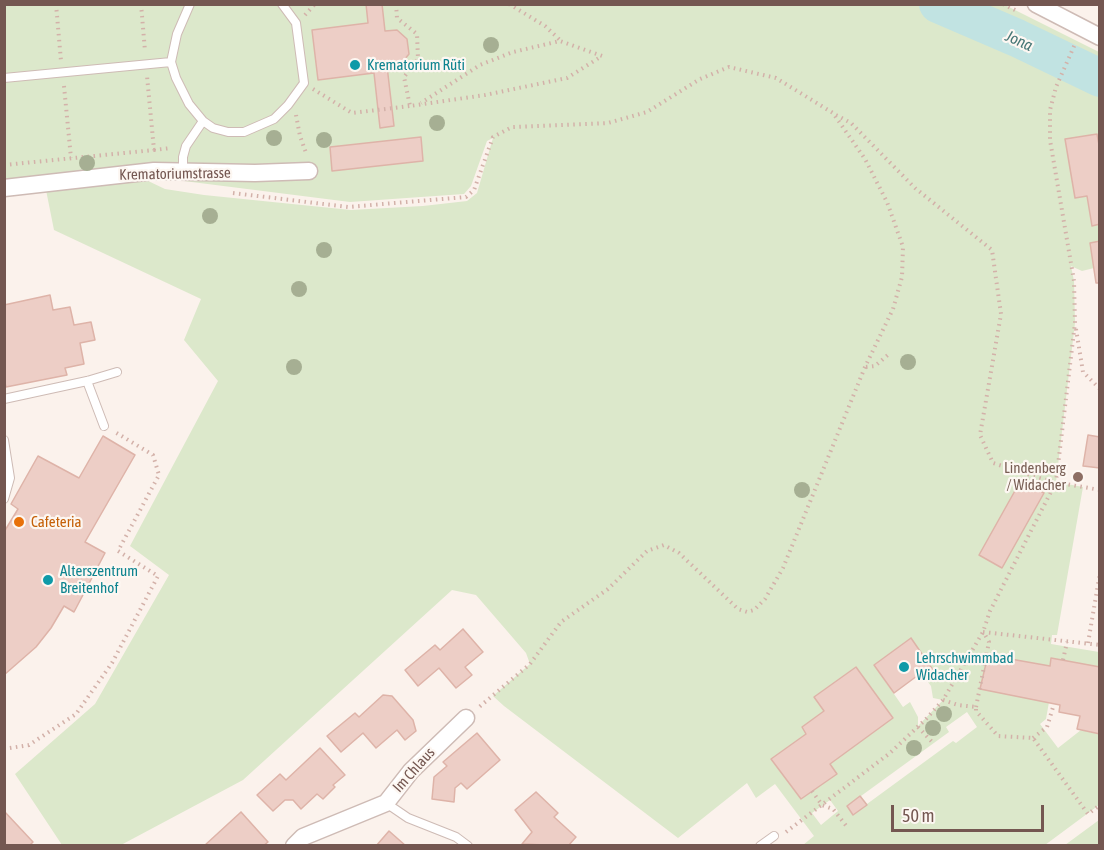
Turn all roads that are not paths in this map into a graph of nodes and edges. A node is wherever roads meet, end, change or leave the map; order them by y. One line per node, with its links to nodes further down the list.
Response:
1 (190, 4): 5 (lane)
2 (282, 4): 7 (lane)
3 (1036, 4): 4 (street)
4 (1100, 37)
5 (171, 62): 6 (lane); 7 (lane)
6 (4, 78)
7 (203, 122): 8 (lane)
8 (183, 170): 9 (street, Krematoriumstrasse); 10 (street, Krematoriumstrasse)
9 (309, 171)
10 (4, 188)
11 (117, 372): 12 (lane)
12 (87, 381): 13 (lane); 14 (lane)
13 (4, 399)
14 (104, 426)
15 (4, 441): 16 (lane)
16 (4, 499)
17 (466, 718): 18 (street, Im Chlaus)
18 (386, 803): 20 (street, Im Chlaus); 21 (lane)
19 (774, 836): 22 (lane)
20 (294, 846)
21 (468, 846)
22 (760, 846)

